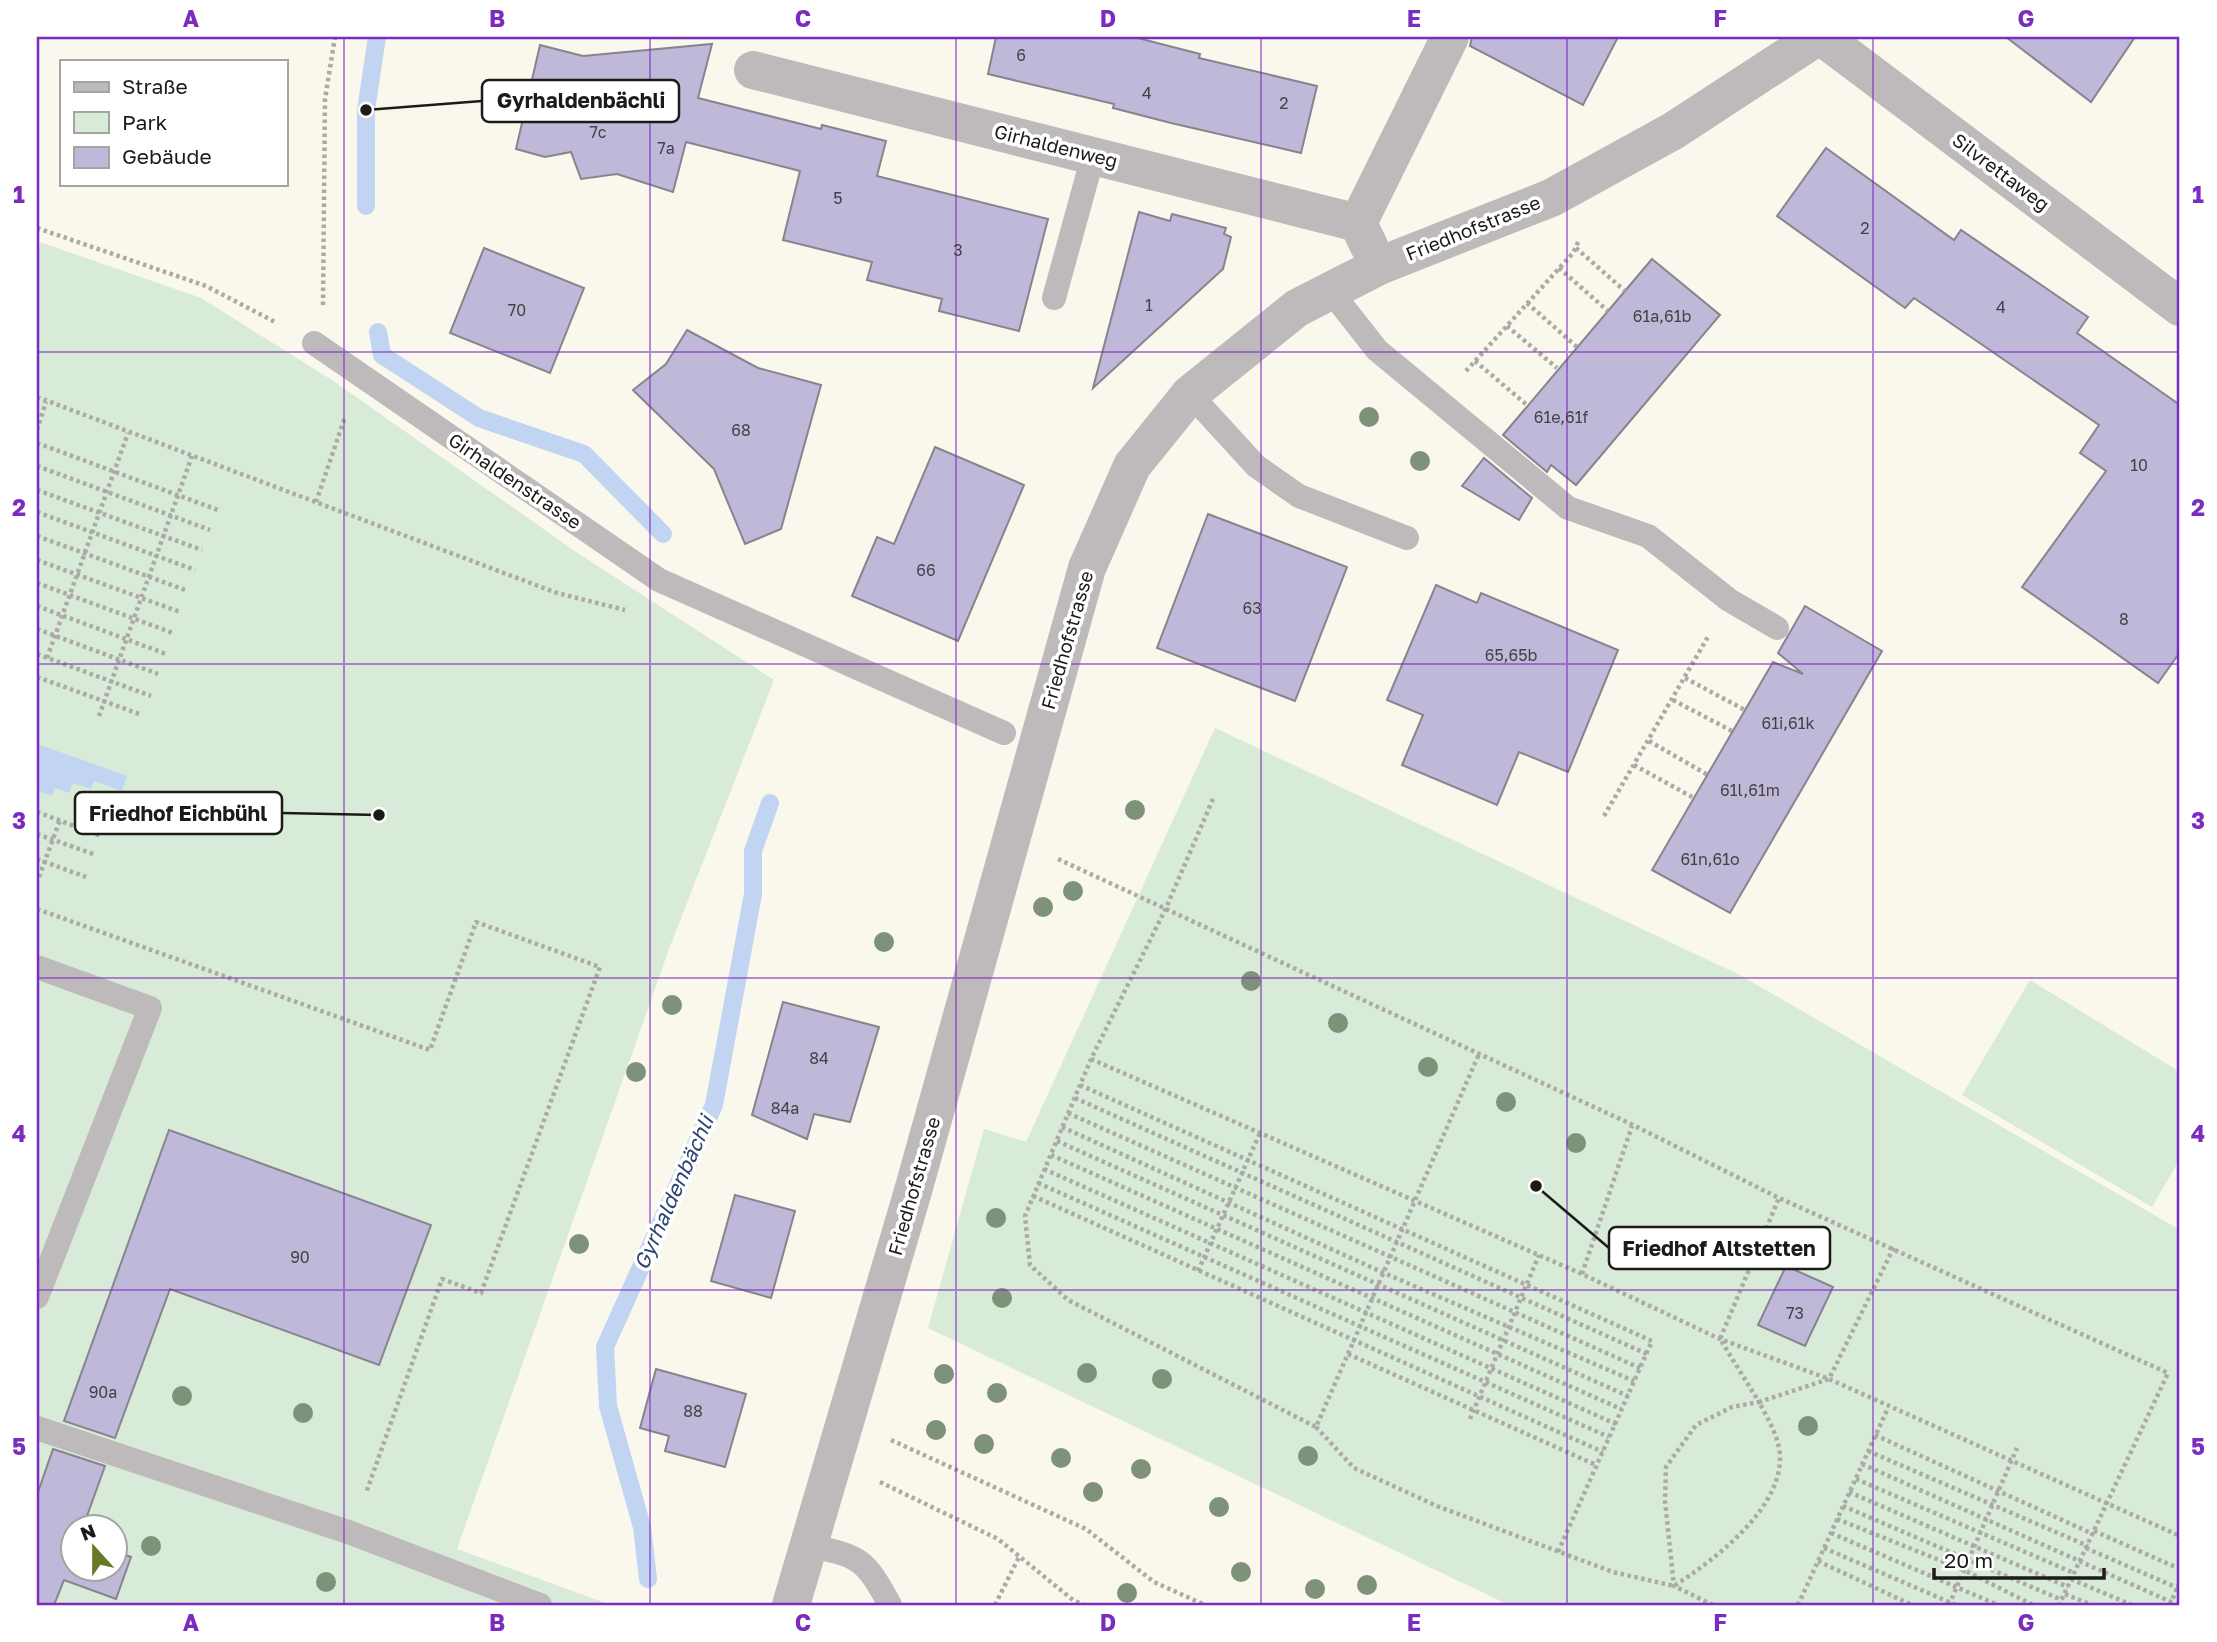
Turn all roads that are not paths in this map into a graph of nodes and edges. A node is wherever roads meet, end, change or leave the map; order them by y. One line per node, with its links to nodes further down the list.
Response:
1 (1450, 37): 5 (street)
2 (1819, 37): 6 (street, Friedhofstrasse); 9 (street, Silvrettaweg)
3 (753, 69): 4 (street, Girhaldenweg)
4 (1093, 156): 5 (street, Girhaldenweg); 8 (lane)
5 (1358, 223): 6 (street)
6 (1379, 266): 7 (street, Friedhofstrasse)
7 (1329, 289): 11 (street, Friedhofstrasse); 13 (lane)
8 (1054, 298)
9 (2180, 307)
10 (314, 343): 14 (lane, Girhaldenstrasse)
11 (1190, 394): 12 (lane); 18 (street, Friedhofstrasse)
12 (1406, 538)
13 (1777, 628)
14 (1004, 733)
15 (37, 967): 16 (lane)
16 (37, 1297)
17 (37, 1428): 19 (lane)
18 (808, 1545): 20 (street, Friedhofstrasse); 21 (lane)
19 (540, 1605)
20 (791, 1605)
21 (890, 1605)

